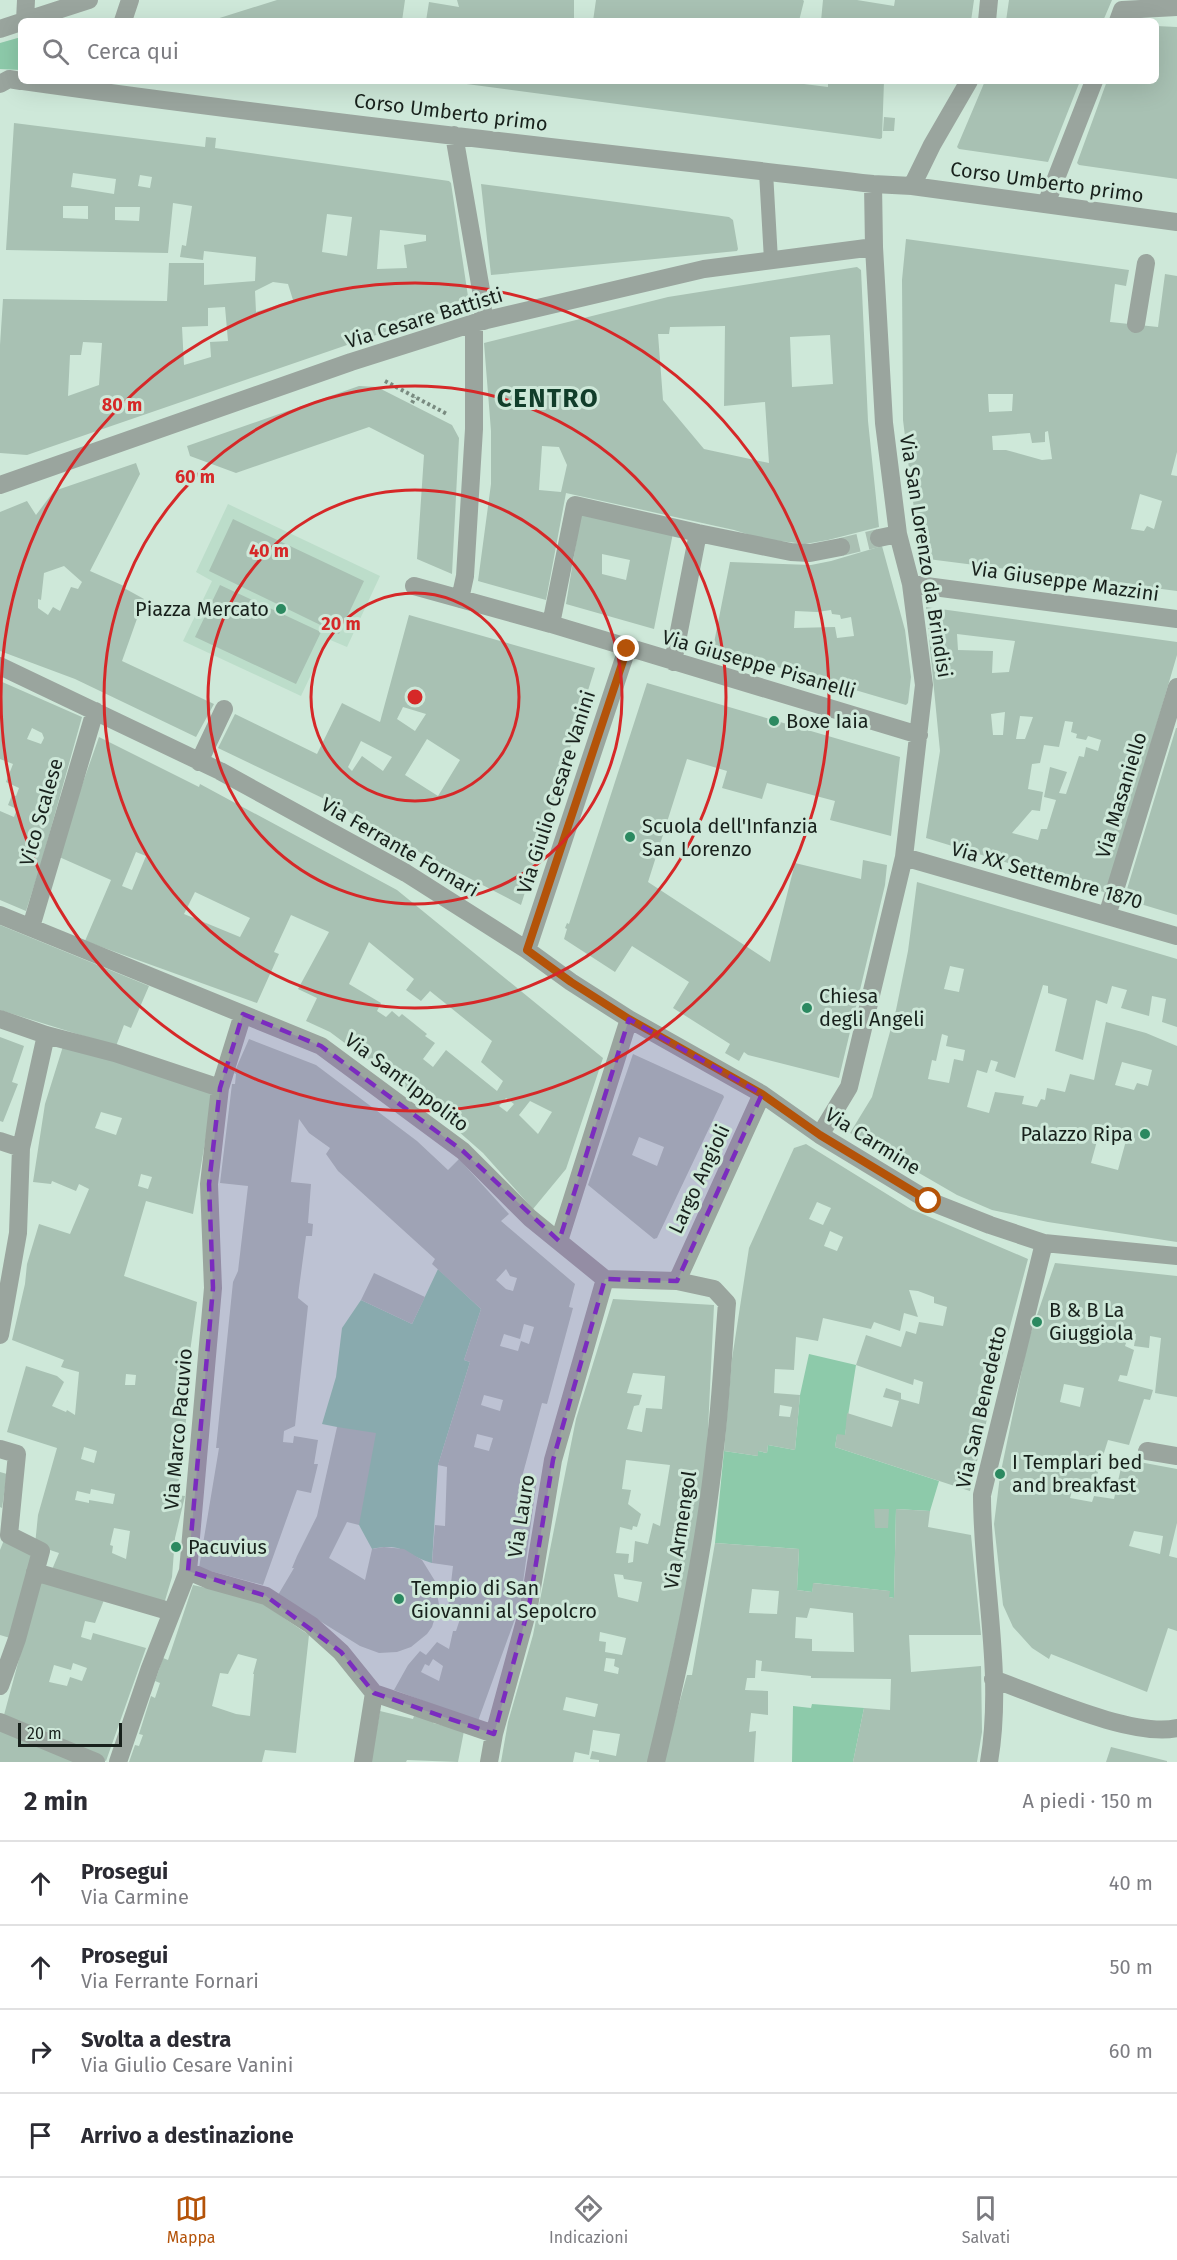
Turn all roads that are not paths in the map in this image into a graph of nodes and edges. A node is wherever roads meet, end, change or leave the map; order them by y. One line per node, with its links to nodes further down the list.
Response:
1 (26, 0): 6 (street)
2 (89, 0): 7 (street)
3 (130, 0): 8 (street)
4 (989, 0): 9 (street)
5 (1177, 7): 10 (street)
6 (24, 18)
7 (33, 18)
8 (124, 18)
9 (987, 18)
10 (1119, 18)
11 (18, 23): 12 (street)
12 (0, 29)
13 (18, 80): 14 (street, Corso Umberto primo)
14 (0, 84)
15 (65, 84): 18 (street, Corso Umberto primo)
16 (967, 84): 22 (street)
17 (1093, 84): 23 (street)
18 (123, 88): 19 (street, Corso Umberto primo)
19 (454, 135): 20 (street, Corso Umberto primo); 28 (street)
20 (766, 172): 21 (street, Corso Umberto primo); 26 (lane)
21 (873, 184): 22 (street, Corso Umberto primo); 25 (street, Via San Lorenzo da Brindisi)
22 (912, 186): 23 (street, Corso Umberto primo)
23 (1046, 204): 24 (street, Corso Umberto primo)
24 (1177, 222)
25 (874, 247): 26 (street, Via Cesare Battisti); 32 (street, Via San Lorenzo da Brindisi)
26 (771, 261): 28 (street, Via Cesare Battisti)
27 (1146, 263): 29 (street)
28 (479, 322): 30 (street, Via Cesare Battisti); 37 (street)
29 (1136, 324)
30 (0, 485)
31 (698, 533): 34 (street); 39 (street); 41 (street)
32 (898, 534): 33 (street); 35 (street, Via San Lorenzo da Brindisi)
33 (879, 538)
34 (841, 547)
35 (911, 584): 38 (street, Via Giuseppe Mazzini); 46 (street, Via San Lorenzo da Brindisi)
36 (414, 586): 37 (street, Via Giuseppe Pisanelli)
37 (460, 599): 39 (street, Via Giuseppe Pisanelli)
38 (1177, 620)
39 (551, 624): 40 (street, Via Giuseppe Pisanelli)
40 (627, 649): 41 (street, Via Giuseppe Pisanelli); 53 (street, Via Giulio Cesare Vanini)
41 (673, 662): 46 (street, Via Giuseppe Pisanelli)
42 (0, 666): 45 (street, Via Ferrante Fornari)
43 (1177, 687): 50 (street, Via Masaniello)
44 (224, 709): 47 (street)
45 (95, 711): 47 (street, Via Ferrante Fornari); 51 (street, Vico Scalese)
46 (919, 735): 48 (street, Via San Lorenzo da Brindisi)
47 (199, 762): 53 (street, Via Ferrante Fornari)
48 (904, 857): 50 (street, Via XX Settembre 1870); 60 (street, Via San Lorenzo da Brindisi)
49 (0, 915): 51 (street, Via Sant'Ippolito)
50 (1107, 916): 52 (street, Via XX Settembre 1870)
51 (31, 927): 54 (street, Via Sant'Ippolito)
52 (1177, 936)
53 (527, 950): 56 (street, Via Ferrante Fornari)
54 (243, 1014): 58 (street, Via Marco Pacuvio); 63 (street, Via Sant'Ippolito)
55 (0, 1019): 57 (street)
56 (629, 1019): 59 (street, Via Ferrante Fornari); 63 (street)
57 (46, 1035): 58 (street); 62 (street)
58 (220, 1088): 72 (street, Via Marco Pacuvio)
59 (762, 1094): 60 (street, Via Carmine); 67 (street, Largo Angioli)
60 (820, 1135): 64 (street, Via Carmine)
61 (0, 1141): 62 (street)
62 (21, 1148): 68 (street)
63 (559, 1241): 66 (street)
64 (1044, 1243): 65 (street, Via Carmine); 75 (street, Via San Benedetto)
65 (1177, 1256)
66 (605, 1279): 67 (street); 80 (street, Via Lauro)
67 (677, 1281): 85 (street, Via Armengol)
68 (0, 1335)
69 (0, 1449): 73 (street)
70 (1148, 1451): 71 (street)
71 (1177, 1456)
72 (188, 1571): 74 (street, Via Marco Pacuvio); 77 (street)
73 (35, 1572): 74 (street); 76 (street)
74 (172, 1612): 82 (street, Via Marco Pacuvio)
75 (993, 1679): 79 (street); 86 (street, Via San Benedetto)
76 (0, 1686)
77 (374, 1693): 80 (street); 83 (street)
78 (0, 1722): 81 (street)
79 (1177, 1728)
80 (494, 1734): 84 (street, Via Lauro)
81 (96, 1762)
82 (118, 1762)
83 (363, 1762)
84 (489, 1762)
85 (656, 1762)
86 (989, 1762)

